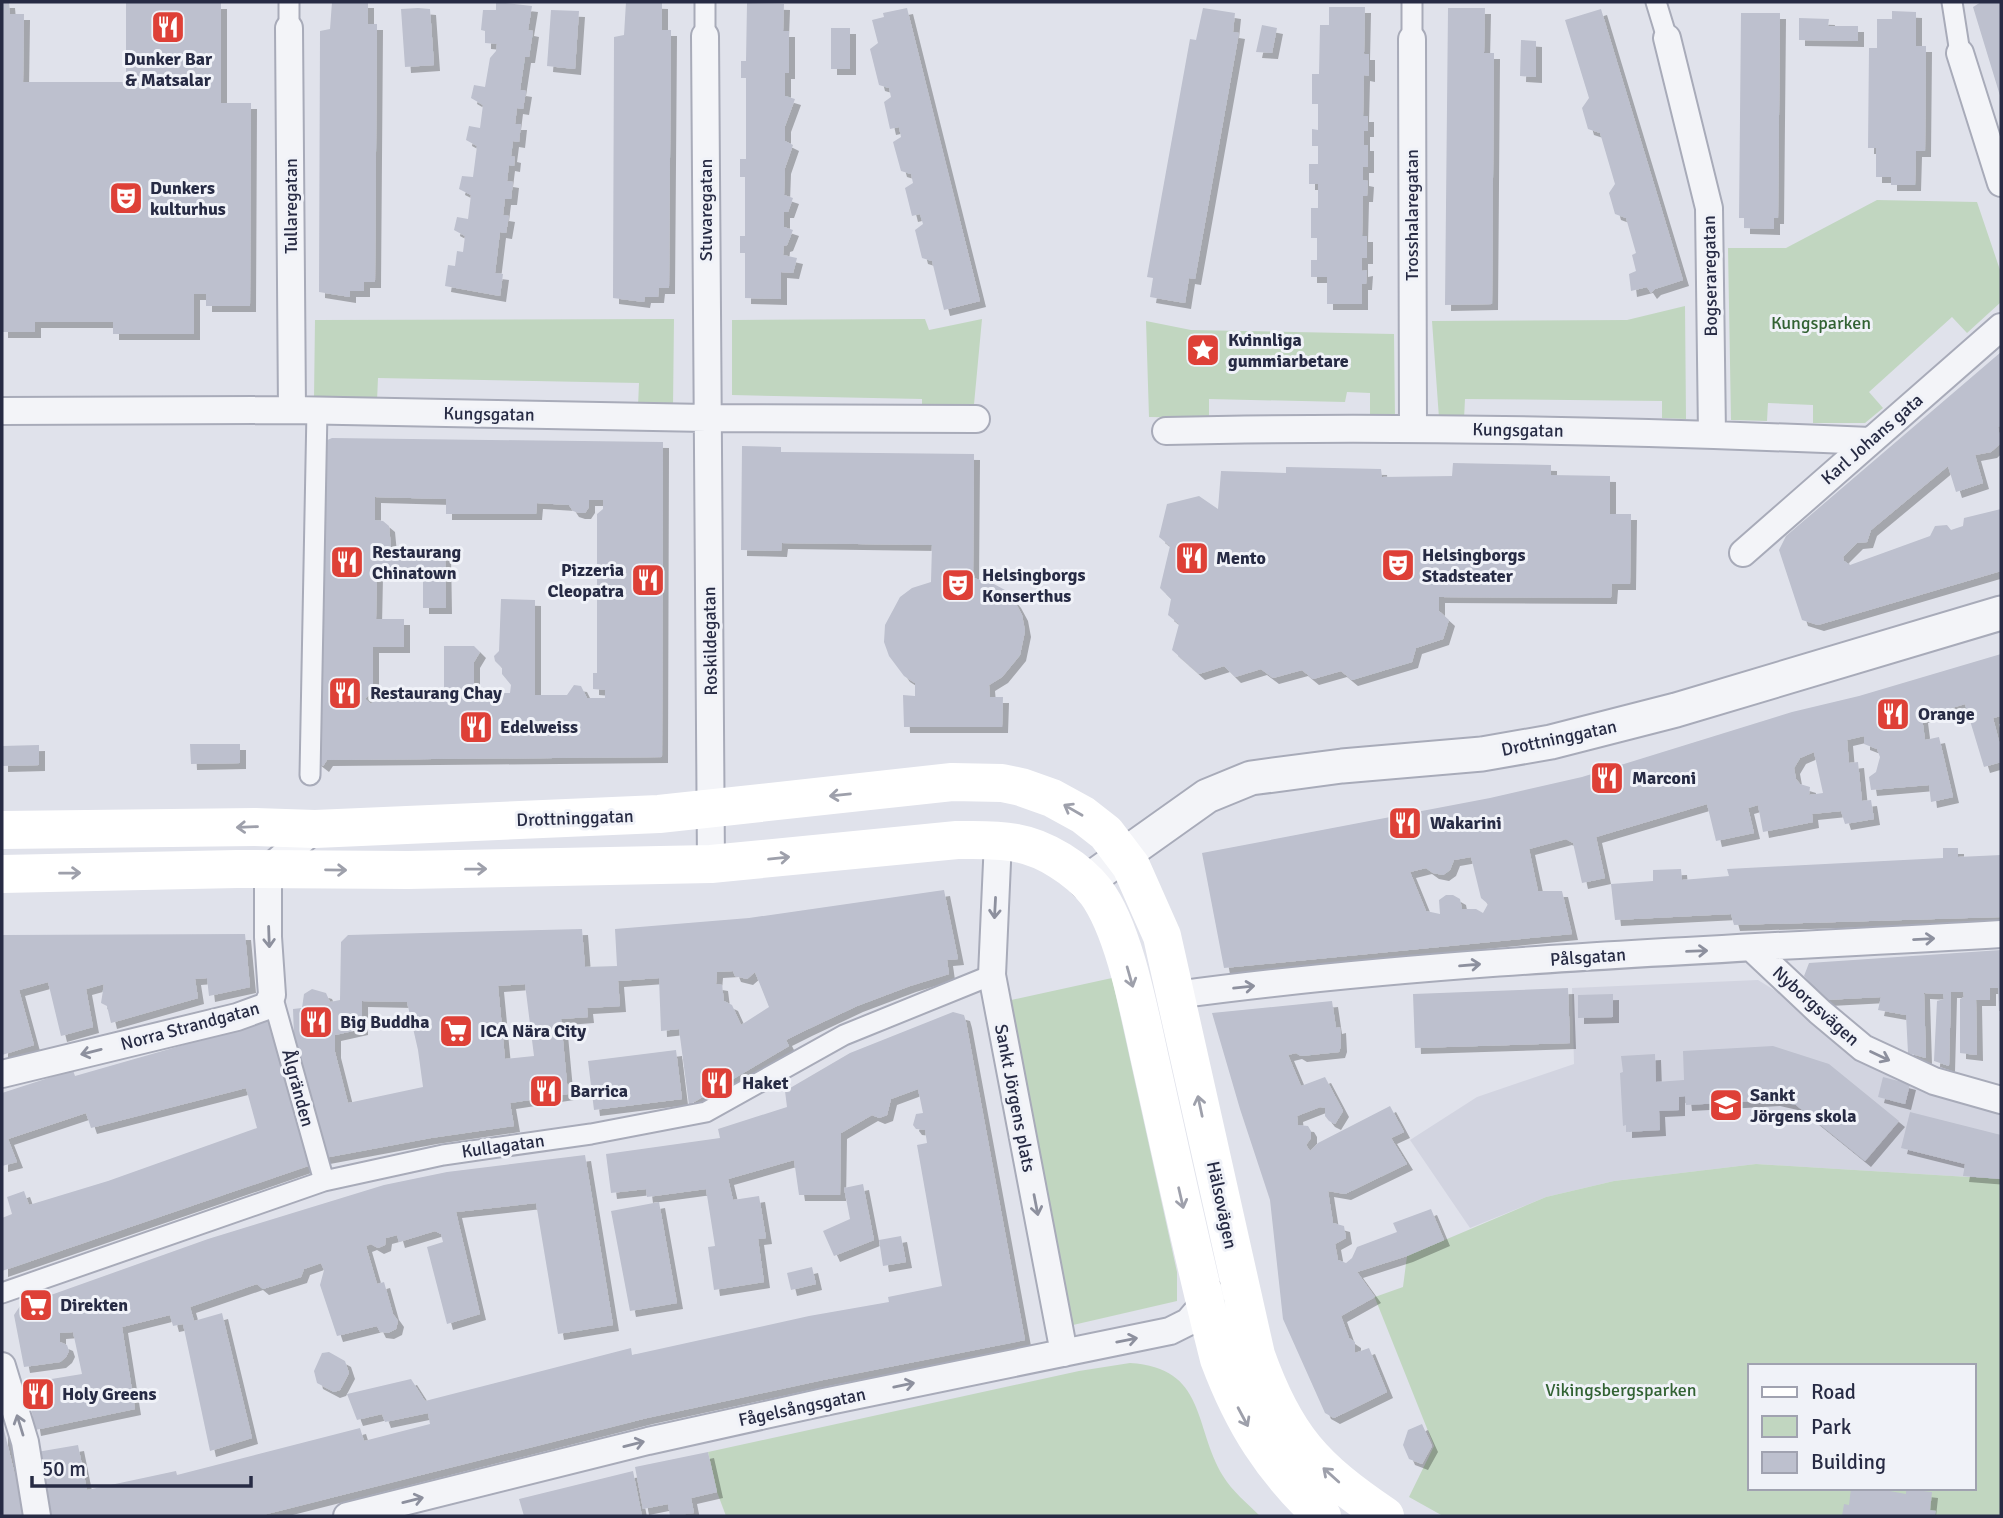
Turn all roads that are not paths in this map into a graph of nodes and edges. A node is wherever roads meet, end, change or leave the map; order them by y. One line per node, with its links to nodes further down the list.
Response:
1 (289, 2): 6 (street, Tullaregatan)
2 (705, 2): 7 (street, Stuvaregatan)
3 (1412, 2): 9 (street, Trosshalaregatan)
4 (1656, 2): 8 (street)
5 (1952, 2): 10 (street)
6 (289, 28): 13 (street, Tullaregatan)
7 (705, 36): 15 (street, Stuvaregatan)
8 (1667, 38): 19 (street, Bogseraregatan)
9 (1412, 39): 17 (street, Trosshalaregatan)
10 (1960, 53): 11 (street)
11 (2001, 183)
12 (2001, 327): 20 (street, Karl Johans gata)
13 (304, 410): 14 (street, Kungsgatan); 15 (street, Kungsgatan); 23 (street)
14 (2, 411)
15 (706, 418): 16 (street, Kungsgatan); 24 (street, Roskildegatan)
16 (976, 419)
17 (1413, 428): 18 (street, Kungsgatan); 19 (street, Kungsgatan)
18 (1166, 431)
19 (1712, 434): 20 (street, Kungsgatan)
20 (1870, 441): 21 (street, Karl Johans gata)
21 (1743, 552)
22 (2001, 613): 28 (street, Drottninggatan)
23 (310, 775)
24 (711, 808): 25 (main road, Drottninggatan); 28 (main road, Drottninggatan, one-way to 24); 29 (street, Roskildegatan)
25 (315, 829): 26 (main road, Drottninggatan, one-way to 26); 30 (street)
26 (2, 830)
27 (998, 840): 29 (main road, one-way to 27); 32 (main road); 35 (street, Sankt Jörgens plats, one-way to 35)
28 (1124, 854): 32 (street, Drottninggatan); 37 (main road, Hälsovägen)
29 (711, 864): 30 (main road, one-way to 29)
30 (268, 869): 31 (main road, one-way to 30); 36 (street, Norra Strandgatan, one-way to 36)
31 (2, 874)
32 (1086, 882): 43 (main road, one-way to 43)
33 (2001, 934): 34 (street, Pålsgatan, one-way to 33)
34 (1753, 949): 37 (street, Pålsgatan, one-way to 34); 39 (street, Nyborgsvägen, one-way to 39)
35 (992, 975): 40 (street, Kullagatan); 44 (street, Sankt Jörgens plats, one-way to 44)
36 (272, 995): 38 (street, Norra Strandgatan, one-way to 38); 40 (street, Ålgränden)
37 (1176, 995): 41 (main road, Hälsovägen, one-way to 37)
38 (2, 1074)
39 (2001, 1100)
40 (324, 1181): 42 (street, Kullagatan)
41 (1236, 1267): 43 (street, Fågelsångsgatan); 49 (main road, Hälsovägen, one-way to 41)
42 (2, 1293)
43 (1205, 1303): 44 (street, Fågelsångsgatan, one-way to 43); 48 (main road, one-way to 48)
44 (1064, 1353): 47 (street, Fågelsångsgatan, one-way to 44)
45 (2, 1366): 46 (street, one-way to 45)
46 (37, 1516)
47 (347, 1516)
48 (1322, 1516)
49 (1385, 1516)

